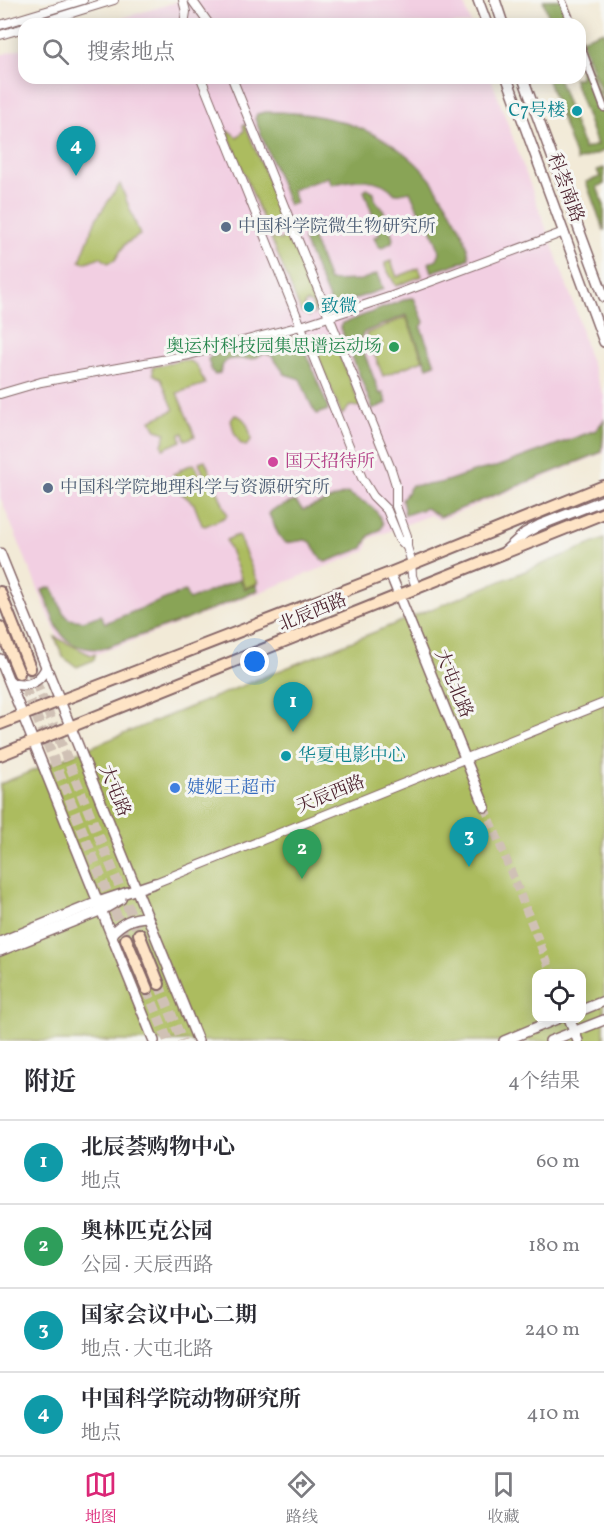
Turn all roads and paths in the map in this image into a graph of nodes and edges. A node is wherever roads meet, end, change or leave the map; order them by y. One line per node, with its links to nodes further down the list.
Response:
1 (83, 0): 9 (street)
2 (114, 0): 10 (street)
3 (183, 0): 11 (street)
4 (192, 0): 12 (street)
5 (478, 0): 13 (street)
6 (489, 0): 14 (street)
7 (495, 0): 15 (street)
8 (562, 0): 16 (street)
9 (23, 18)
10 (56, 18)
11 (185, 18)
12 (205, 18)
13 (485, 18)
14 (500, 18)
15 (502, 18)
16 (570, 18)
17 (18, 20): 18 (street)
18 (0, 25)
19 (18, 30): 20 (street)
20 (0, 35)
21 (586, 60): 26 (street)
22 (203, 84): 30 (street)
23 (234, 84): 29 (street)
24 (509, 84): 27 (street, 科荟南路)
25 (525, 84): 28 (street, 科荟南路)
26 (604, 108)
27 (564, 232): 29 (street); 31 (street, 科荟南路)
28 (604, 297)
29 (328, 318): 30 (street); 34 (street)
30 (301, 326): 32 (street); 35 (street)
31 (604, 343)
32 (0, 394)
33 (604, 486): 41 (main road, 北辰西路)
34 (396, 492): 35 (street); 38 (street)
35 (376, 500): 38 (street)
36 (604, 500): 40 (street)
37 (604, 513): 40 (main road, 北辰西路)
38 (407, 547): 41 (street)
39 (0, 553): 49 (street, 大屯路)
40 (501, 555): 43 (main road, 北辰西路)
41 (411, 565): 42 (main road, 北辰西路); 43 (street)
42 (390, 573): 45 (street, 大屯北路); 52 (main road, 北辰西路)
43 (417, 588): 45 (main road, 北辰西路)
44 (0, 592): 48 (main road)
45 (400, 596): 56 (main road, 北辰西路); 59 (street, 大屯北路)
46 (0, 627): 50 (main road)
47 (0, 659): 51 (street)
48 (30, 668)
49 (46, 668): 51 (street); 52 (street, 大屯路)
50 (19, 674)
51 (10, 683): 54 (street)
52 (60, 701): 54 (main road, 北辰西路); 56 (street, 大屯路)
53 (604, 703): 59 (street, 天辰西路)
54 (23, 716): 55 (main road, 北辰西路); 57 (street)
55 (0, 724)
56 (70, 728): 57 (main road, 北辰西路); 62 (street, 大屯路)
57 (34, 742): 58 (main road, 北辰西路); 63 (street)
58 (0, 755)
59 (466, 759): 60 (street, 大屯北路); 61 (street, 天辰西路)
60 (485, 807)
61 (155, 883): 62 (street, 天辰西路)
62 (137, 891): 63 (street, 天辰西路); 64 (street, 大屯路)
63 (100, 906): 65 (street); 68 (street, 天辰西路); 69 (street, 天辰西路)
64 (147, 917): 65 (street); 78 (street, 大屯路)
65 (111, 934): 77 (street)
66 (138, 934): 70 (main road)
67 (126, 939): 71 (main road)
68 (0, 942)
69 (0, 951)
70 (159, 984)
71 (147, 989)
72 (604, 1001): 73 (street)
73 (586, 1008)
74 (604, 1020): 76 (street)
75 (547, 1023): 79 (street)
76 (576, 1036): 80 (street)
77 (154, 1041)
78 (198, 1041)
79 (504, 1041)
80 (550, 1041)

